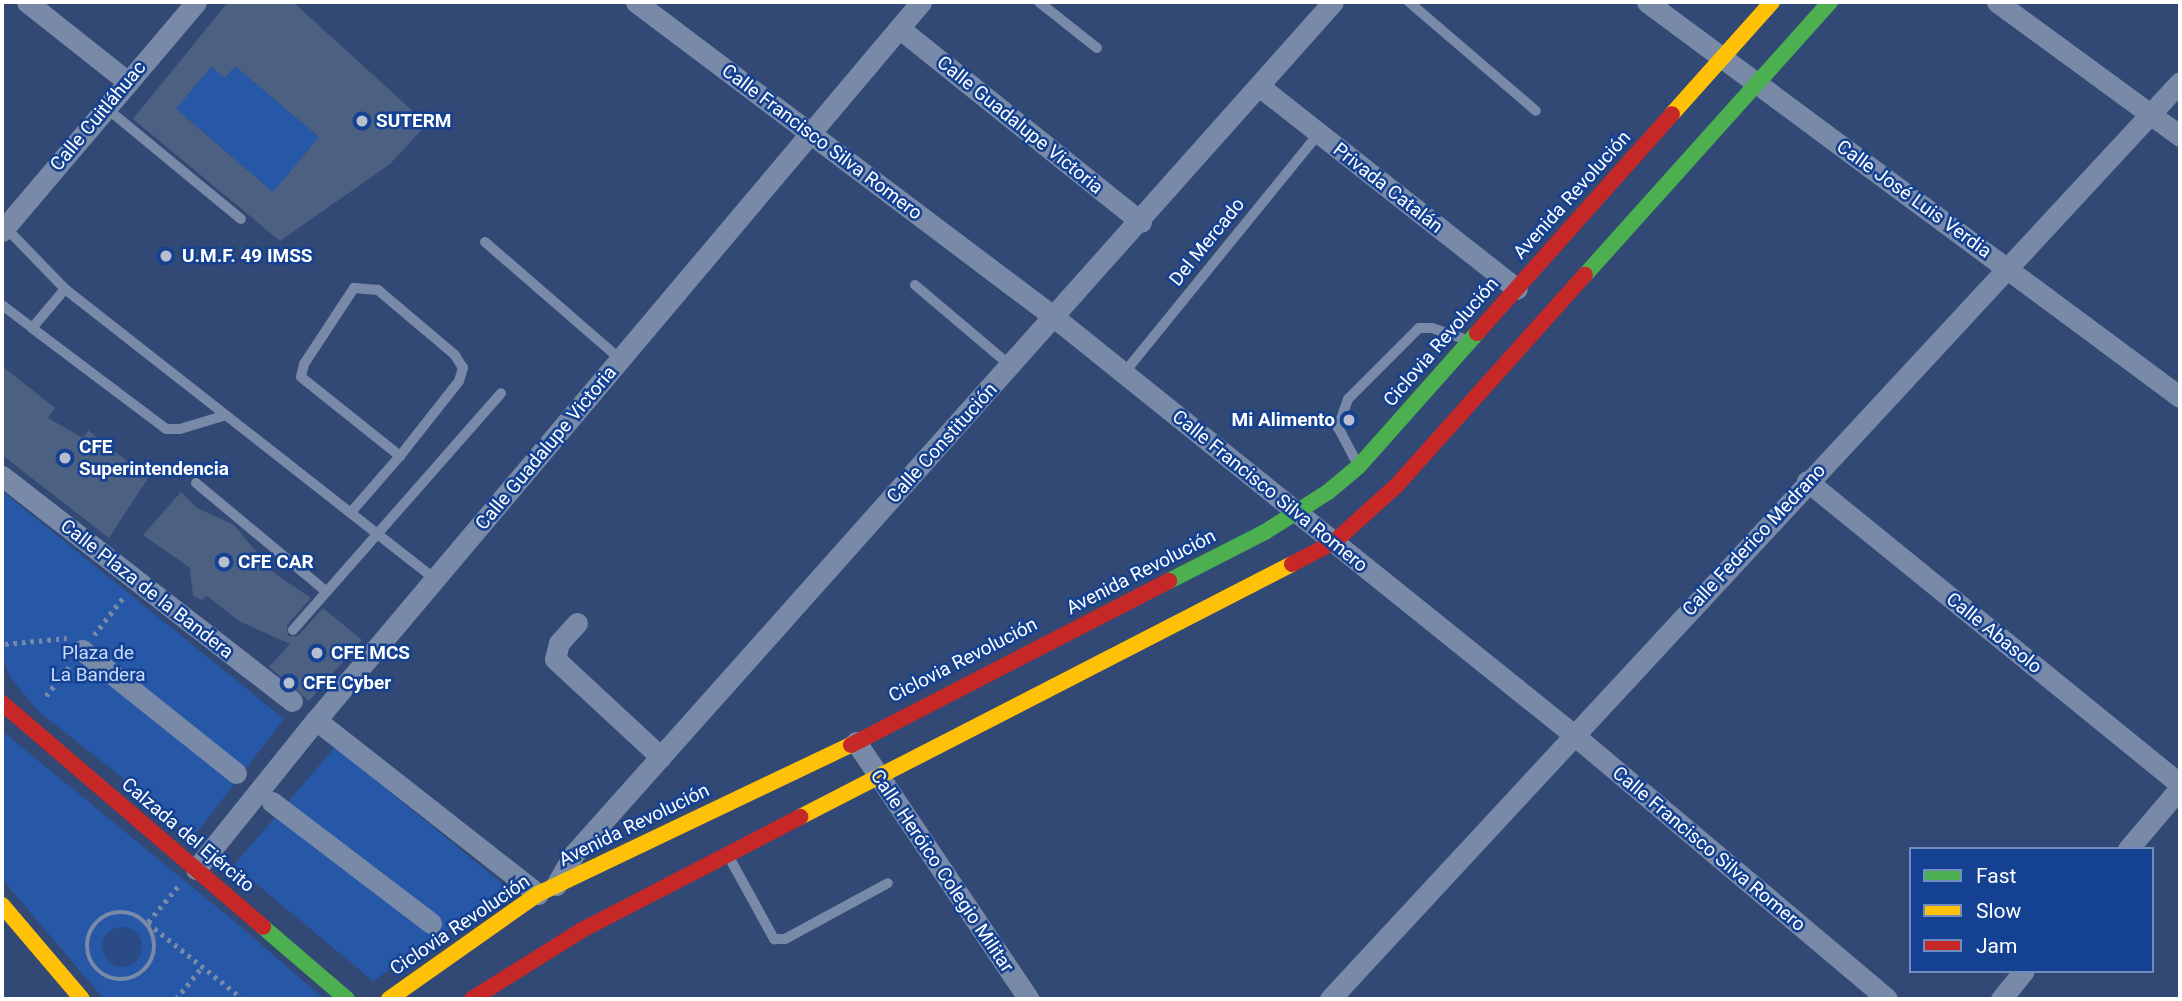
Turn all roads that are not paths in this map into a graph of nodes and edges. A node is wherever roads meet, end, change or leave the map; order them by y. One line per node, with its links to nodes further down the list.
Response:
1 (27, 2): 15 (street)
2 (195, 2): 15 (street, Calle Cuitláhuac)
3 (636, 2): 22 (street, Calle Francisco Silva Romero)
4 (920, 2): 12 (street, Calle Guadalupe Victoria)
5 (1039, 2): 13 (lane)
6 (1333, 2): 18 (street, Calle Constitución)
7 (1409, 2): 20 (lane)
8 (1647, 2): 14 (street, Calle José Luis Verdia)
9 (1773, 2): 14 (main road, Avenida Revolución)
10 (1830, 2): 17 (main road)
11 (1997, 2): 21 (street)
12 (898, 28): 22 (street, Calle Guadalupe Victoria); 26 (street, Calle Guadalupe Victoria)
13 (1097, 48)
14 (1723, 58): 17 (street, Calle José Luis Verdia); 32 (main road, Avenida Revolución)
15 (128, 82): 19 (street, Calle Cuitláhuac)
16 (2180, 82): 21 (street, Calle Federico Medrano)
17 (1757, 83): 29 (street, Calle José Luis Verdia); 51 (main road)
18 (1259, 86): 23 (street, Privada Catalán); 26 (street, Calle Constitución)
19 (105, 107): 25 (lane); 27 (street, Calle Cuitláhuac)
20 (1536, 111)
21 (2150, 115): 24 (street); 29 (street, Calle Federico Medrano)
22 (810, 132): 34 (street, Calle Francisco Silva Romero); 37 (street, Calle Guadalupe Victoria)
23 (1318, 134): 32 (street, Privada Catalán); 39 (lane, Del Mercado)
24 (2180, 136)
25 (241, 219)
26 (1141, 222): 34 (street, Calle Constitución)
27 (3, 229): 31 (lane)
28 (485, 242): 37 (lane)
29 (2006, 267): 41 (street, Calle José Luis Verdia); 46 (street, Calle Federico Medrano)
30 (915, 285): 38 (lane)
31 (65, 289): 35 (lane); 42 (lane)
32 (1517, 289): 36 (main road, Avenida Revolución)
33 (2, 305): 35 (lane)
34 (1054, 317): 38 (street, Calle Constitución); 39 (street, Calle Francisco Silva Romero)
35 (32, 328): 42 (lane)
36 (1470, 341): 44 (main road, Avenida Revolución); 44 (lane)
37 (620, 359): 52 (street, Calle Guadalupe Victoria)
38 (1011, 366): 62 (street, Calle Constitución)
39 (1124, 373): 49 (street, Calle Francisco Silva Romero)
40 (502, 393): 50 (lane)
41 (2180, 397)
42 (223, 416): 48 (lane)
43 (400, 456): 43 (lane); 48 (lane)
44 (1359, 466): 49 (main road, Avenida Revolución)
45 (2, 476): 57 (street, Calle Plaza de la Bandera)
46 (1807, 481): 60 (street, Calle Federico Medrano); 65 (street, Calle Abasolo)
47 (196, 483): 53 (lane)
48 (352, 511): 50 (lane)
49 (1298, 514): 51 (street, Calle Francisco Silva Romero); 61 (main road, Avenida Revolución)
50 (379, 533): 52 (lane); 53 (lane)
51 (1334, 542): 60 (street, Calle Francisco Silva Romero); 64 (main road)
52 (436, 580): 59 (street, Calle Guadalupe Victoria)
53 (327, 592): 55 (lane)
54 (576, 623): 62 (street)
55 (293, 630)
56 (87, 643): 63 (street)
57 (292, 701)
58 (2, 703): 69 (main road, Calzada del Ejército)
59 (316, 720): 69 (street, Calle Guadalupe Victoria); 71 (street)
60 (1574, 735): 80 (street, Calle Federico Medrano); 81 (street, Calle Francisco Silva Romero)
61 (856, 742): 64 (street, Calle Heróico Colegio Militar); 71 (main road, Avenida Revolución)
62 (661, 757): 71 (street, Calle Constitución)
63 (236, 773)
64 (879, 777): 68 (main road); 79 (street, Calle Heróico Colegio Militar)
65 (2180, 786): 67 (street)
66 (272, 802): 73 (street)
67 (2130, 847)
68 (728, 855): 70 (lane); 78 (main road)
69 (196, 869): 76 (main road, Calzada del Ejército)
70 (888, 883)
71 (547, 890): 77 (main road, Avenida Revolución)
72 (2, 905): 75 (main road)
73 (430, 923)
74 (2022, 973): 82 (street)
75 (82, 999)
76 (347, 999)
77 (389, 999)
78 (472, 999)
79 (1029, 999)
80 (1330, 999)
81 (1887, 999)
82 (2001, 999)

